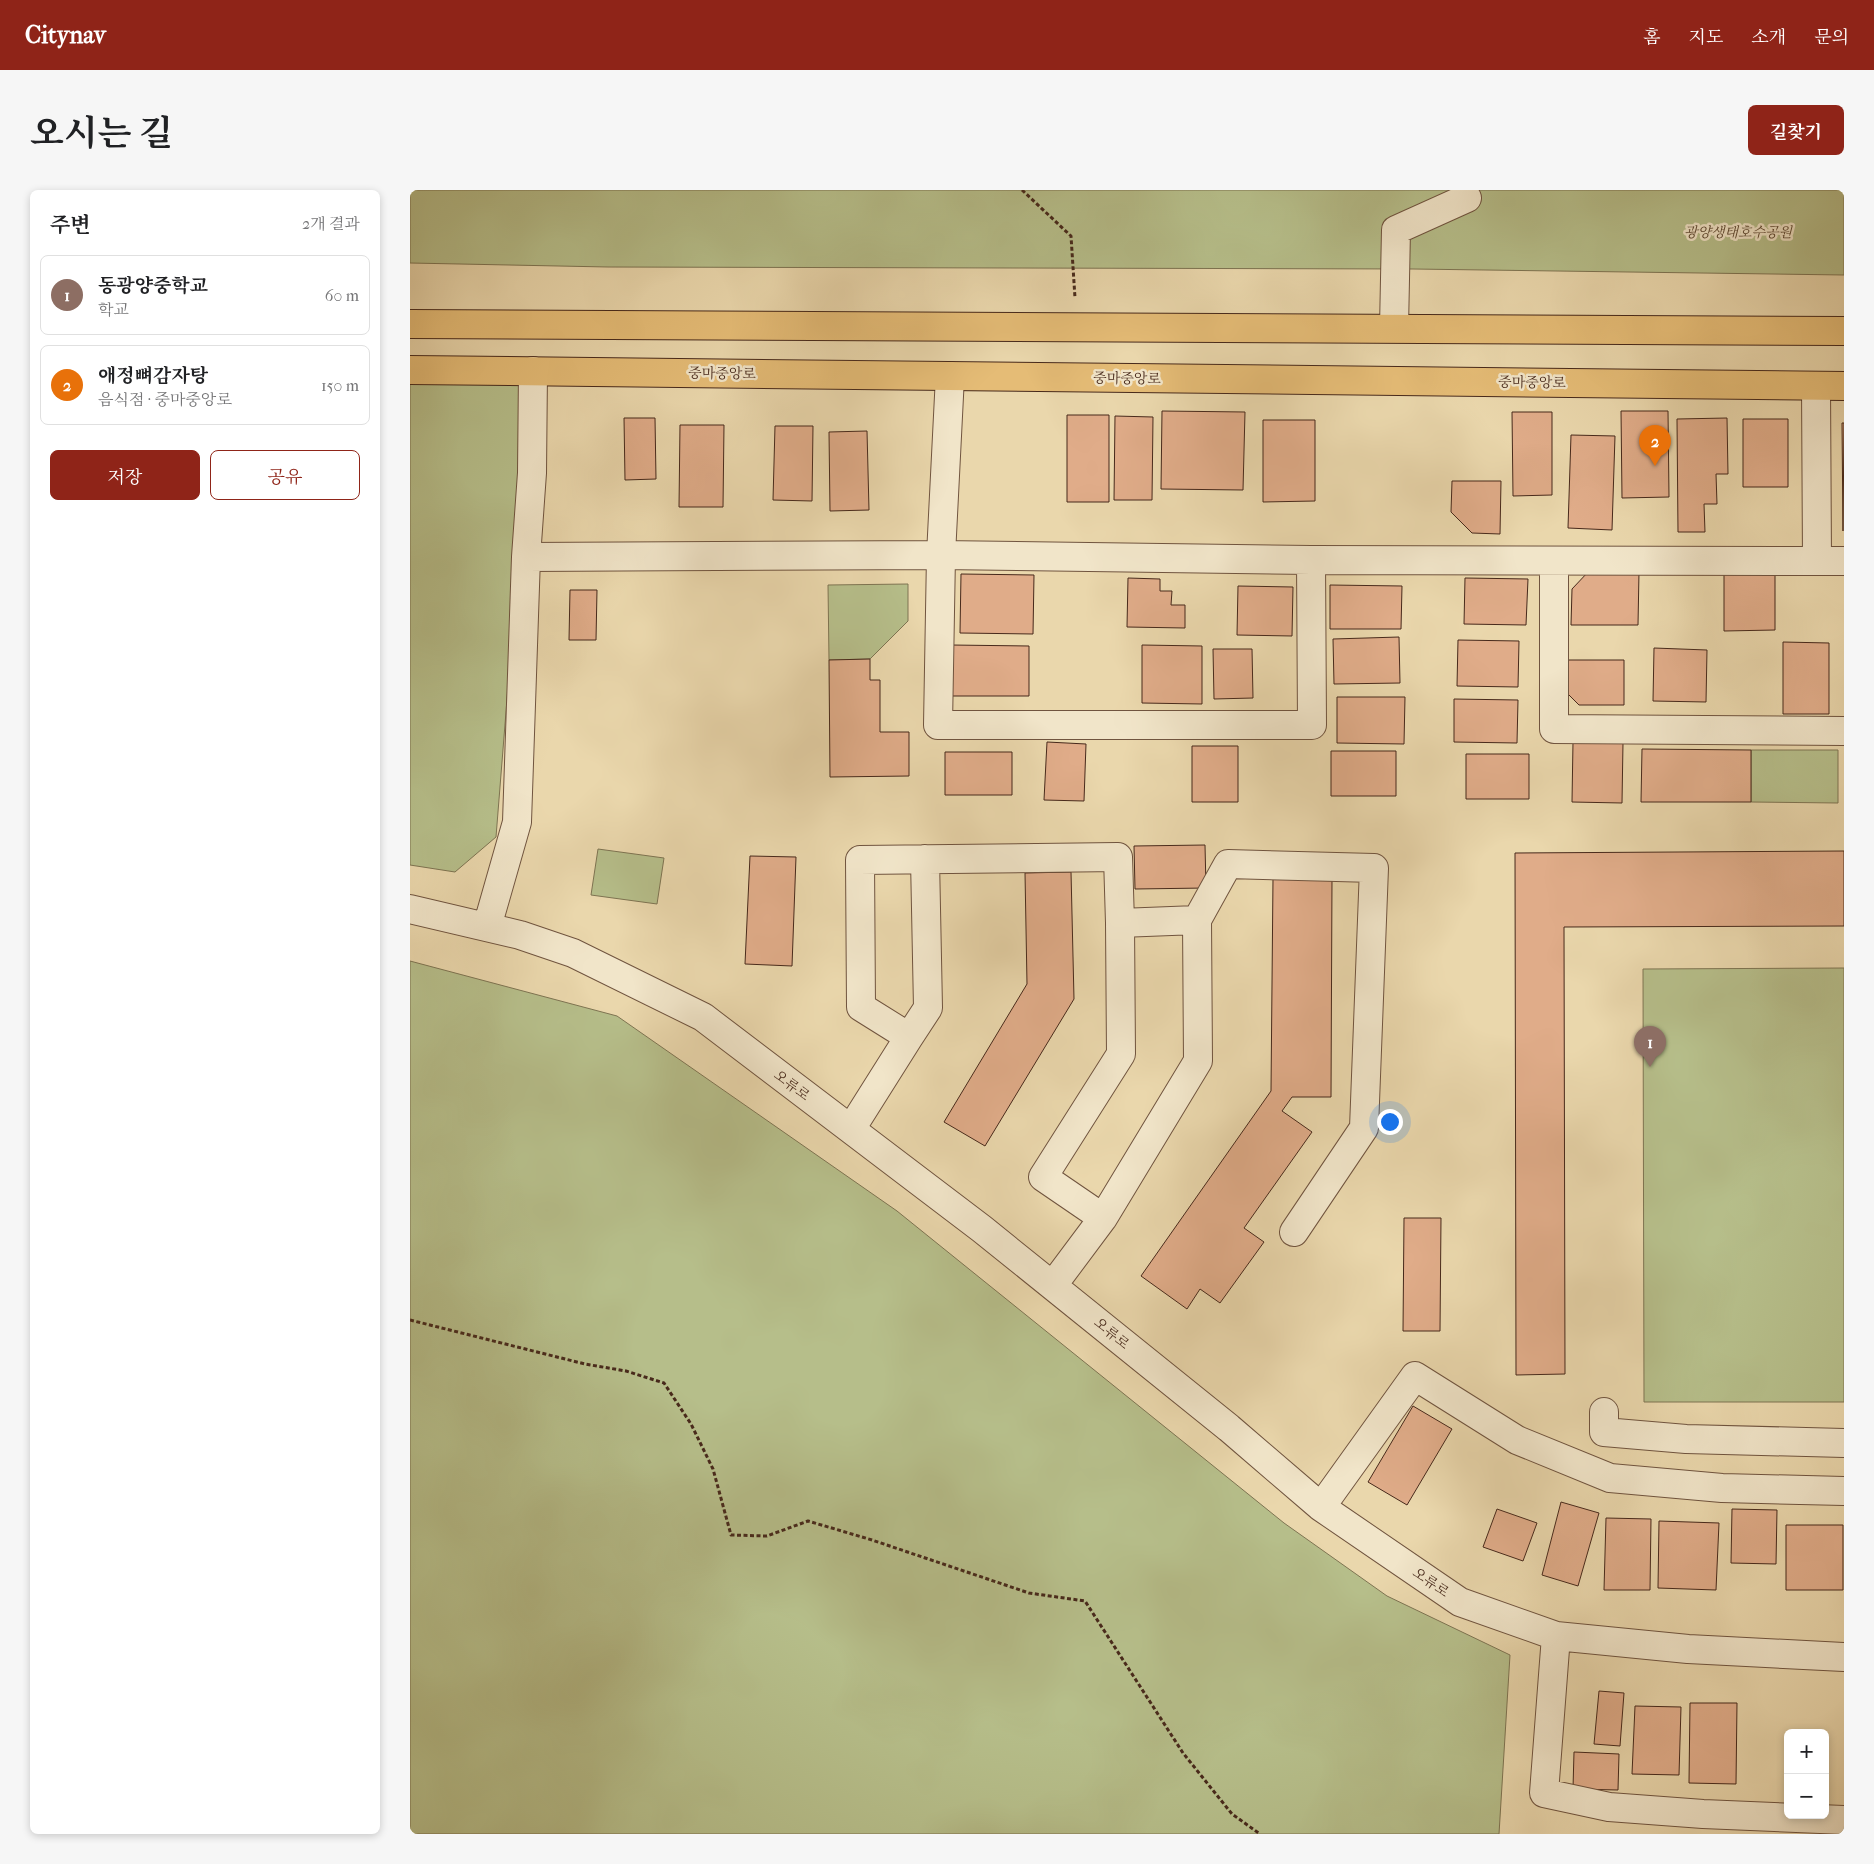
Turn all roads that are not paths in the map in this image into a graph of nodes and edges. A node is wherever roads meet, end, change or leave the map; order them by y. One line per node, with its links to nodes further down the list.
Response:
1 (1467, 198): 3 (street)
2 (410, 324): 3 (main road)
3 (1394, 328): 4 (main road)
4 (1844, 331)
5 (410, 370): 6 (main road, 중마중앙로)
6 (533, 371): 7 (main road, 중마중앙로); 11 (street)
7 (950, 376): 8 (main road, 중마중앙로); 10 (street)
8 (1816, 386): 9 (main road, 중마중앙로); 14 (street)
9 (1844, 386)
10 (941, 555): 11 (street); 12 (street); 12 (street)
11 (526, 557): 21 (street)
12 (1311, 560): 13 (street)
13 (1554, 561): 14 (street); 16 (street)
14 (1817, 561): 15 (street)
15 (1844, 561)
16 (1844, 731)
17 (925, 859): 20 (street); 22 (street); 22 (street)
18 (410, 908): 21 (street, 오류로)
19 (1197, 920): 20 (street); 24 (street); 25 (street)
20 (1120, 923): 24 (street)
21 (487, 927): 23 (street, 오류로)
22 (909, 1037): 23 (street)
23 (851, 1130): 26 (street, 오류로)
24 (1103, 1218): 26 (street)
25 (1294, 1232)
26 (1053, 1285): 30 (street, 오류로)
27 (1604, 1412): 28 (street)
28 (1844, 1443)
29 (1844, 1491): 30 (street)
30 (1321, 1507): 31 (street, 오류로)
31 (1556, 1636): 32 (street, 오류로); 33 (street)
32 (1844, 1658)
33 (1844, 1820)

